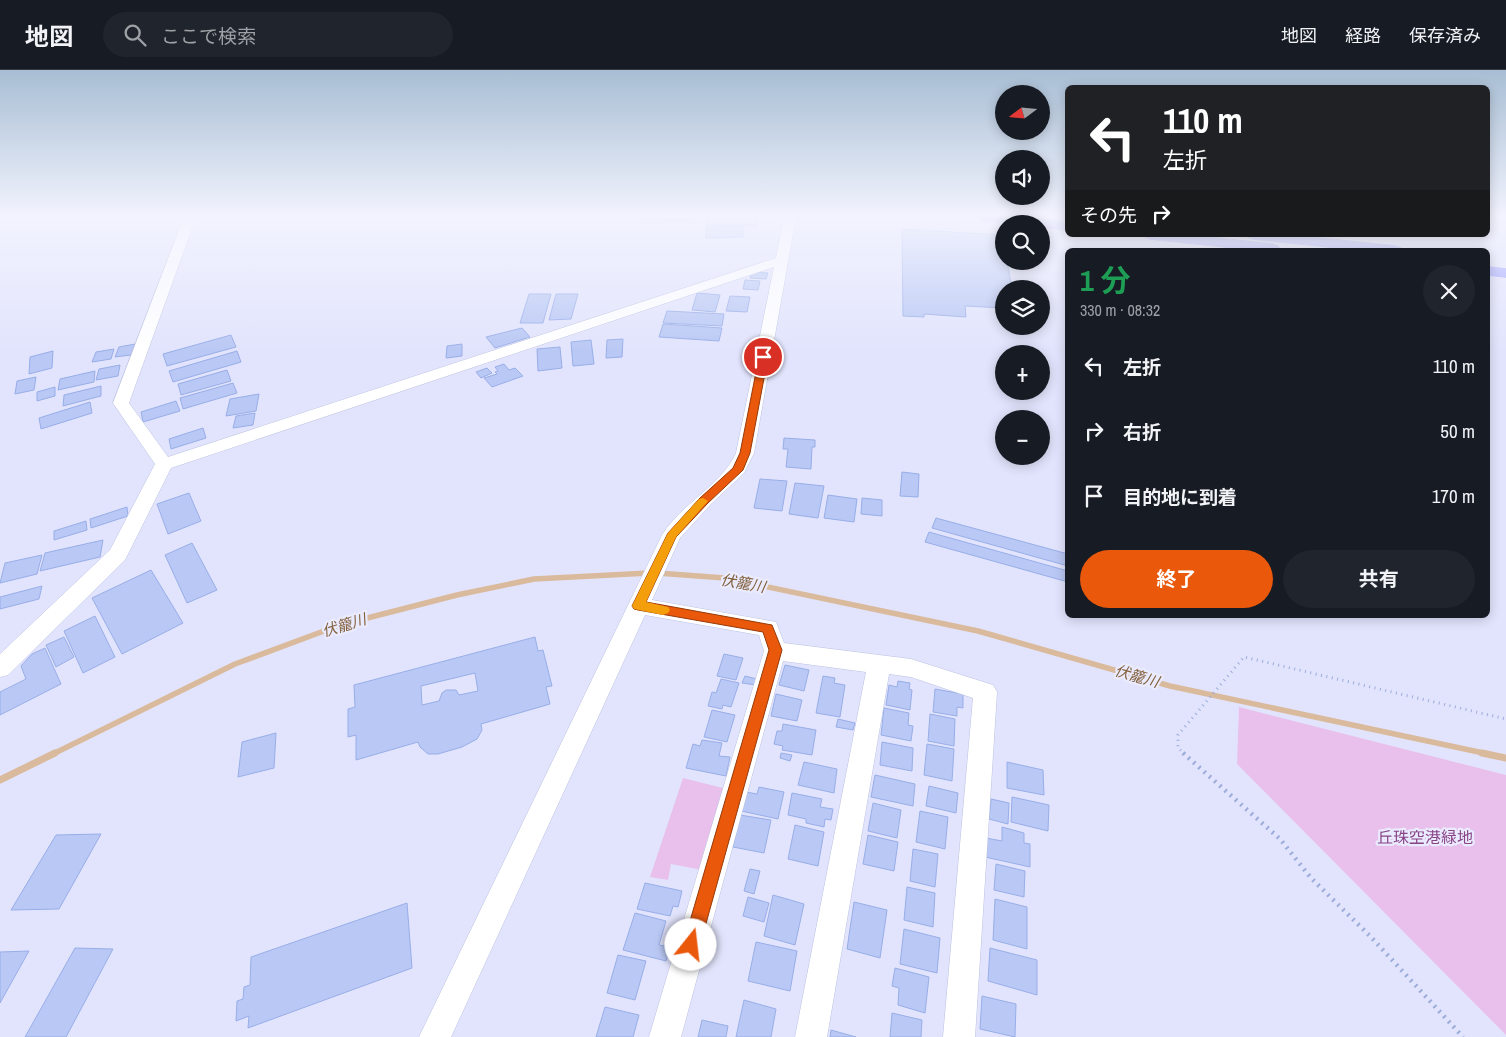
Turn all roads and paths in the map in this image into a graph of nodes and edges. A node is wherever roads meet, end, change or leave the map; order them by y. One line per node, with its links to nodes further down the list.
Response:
1 (173, 262): 6 (street)
2 (776, 262): 6 (street)
3 (782, 262): 7 (street)
4 (1490, 271): 5 (main road)
5 (1506, 273)
6 (164, 464): 10 (street)
7 (640, 601): 8 (street); 12 (street)
8 (775, 650): 9 (street); 13 (street)
9 (879, 665): 14 (street); 15 (street)
10 (0, 668)
11 (1506, 719): 16 (path)
12 (435, 1037)
13 (665, 1037)
14 (811, 1037)
15 (959, 1037)
16 (1463, 1037)

